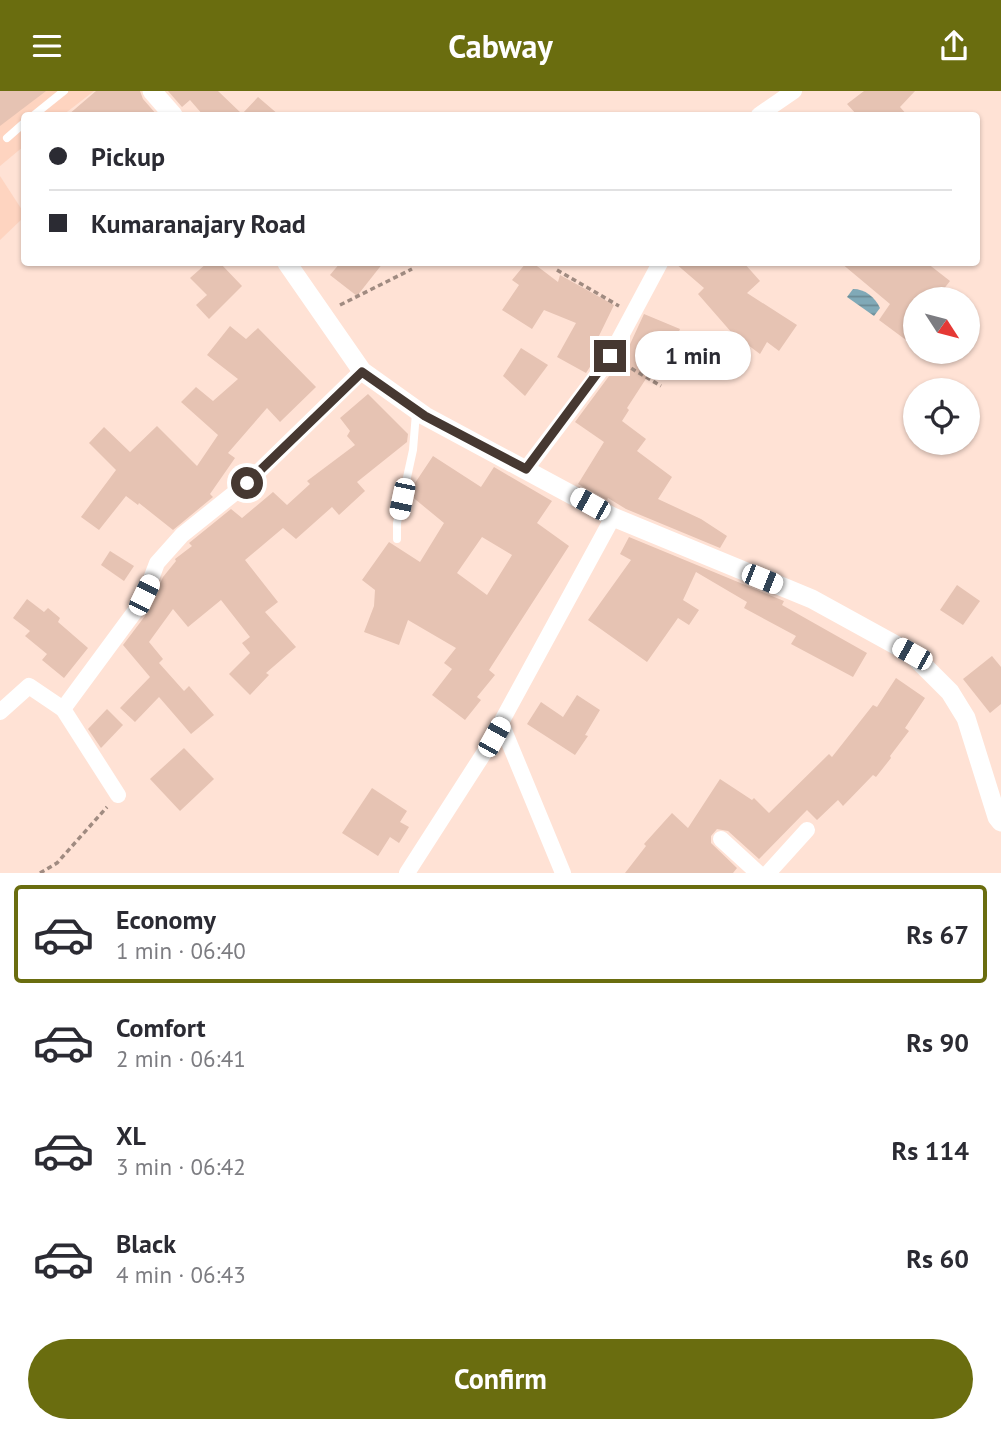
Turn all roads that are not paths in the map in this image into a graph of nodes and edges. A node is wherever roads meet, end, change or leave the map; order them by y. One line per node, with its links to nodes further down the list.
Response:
1 (64, 91): 4 (lane)
2 (152, 91): 5 (street)
3 (794, 91): 6 (street)
4 (38, 112)
5 (170, 112)
6 (763, 112)
7 (21, 126): 8 (lane)
8 (7, 138)
9 (289, 266): 11 (street)
10 (658, 266): 13 (street)
11 (362, 372): 12 (street); 16 (street)
12 (416, 410): 13 (street); 15 (lane)
13 (526, 469): 14 (street)
14 (613, 517): 18 (street); 20 (street)
15 (397, 539)
16 (63, 709): 17 (street); 19 (street)
17 (0, 712)
18 (501, 723): 23 (street); 24 (street)
19 (118, 795)
20 (1001, 822)
21 (807, 830): 26 (street)
22 (721, 839): 25 (street)
23 (407, 873)
24 (563, 873)
25 (758, 873)
26 (768, 873)

